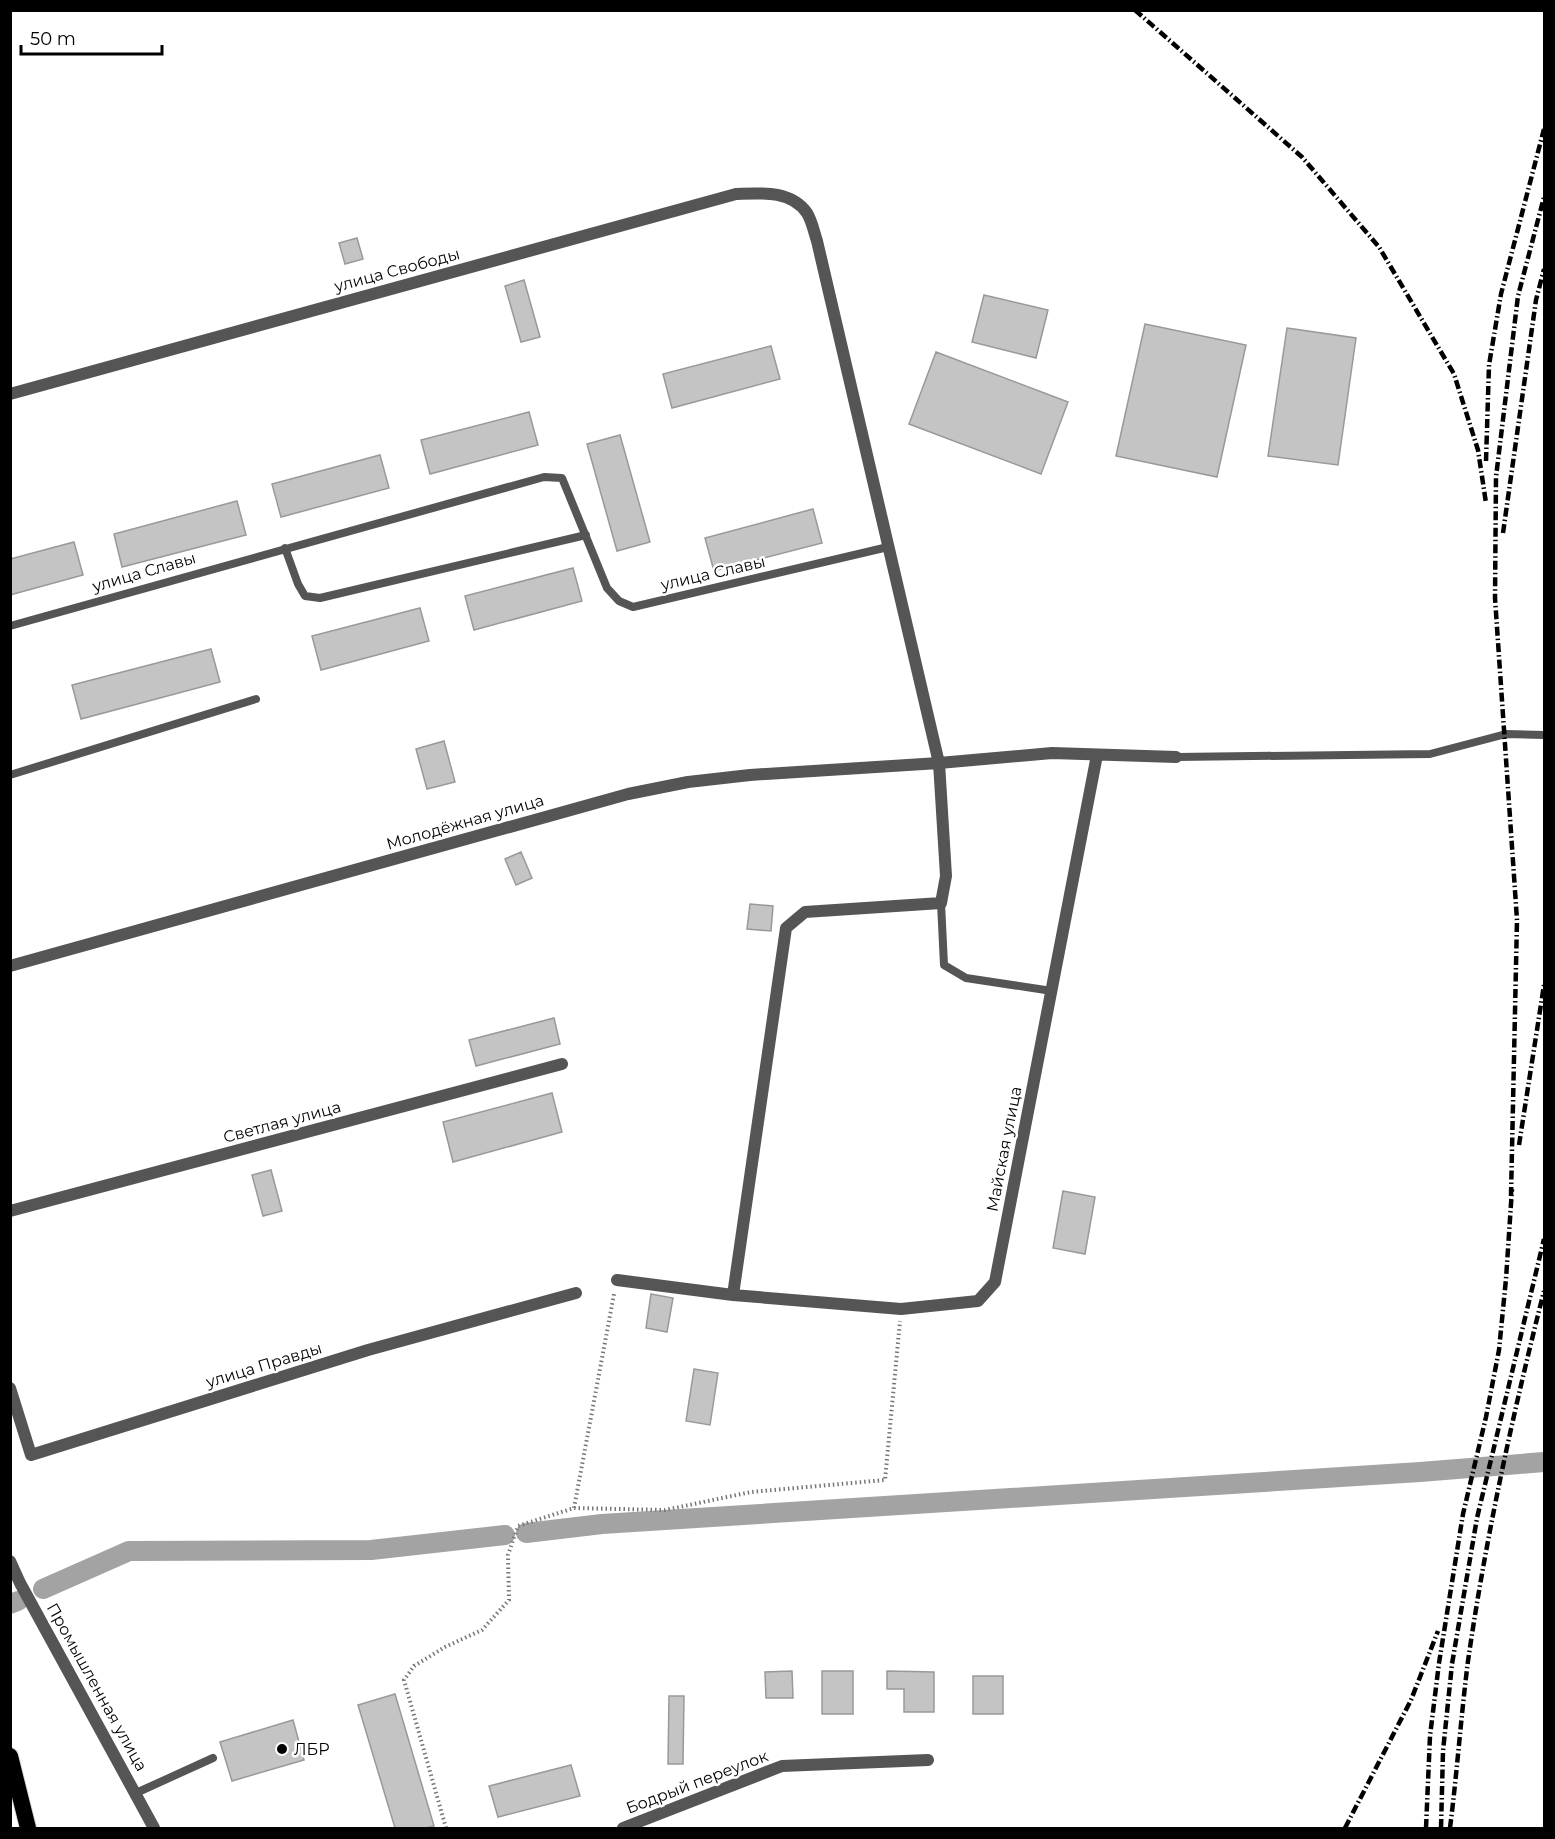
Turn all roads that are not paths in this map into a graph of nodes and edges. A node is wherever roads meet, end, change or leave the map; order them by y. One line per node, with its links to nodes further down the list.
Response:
1 (10, 394): 3 (street, улица Свободы)
2 (586, 535): 3 (lane, улица Славы); 4 (lane); 4 (lane, улица Славы)
3 (888, 547): 10 (street)
4 (285, 548): 5 (lane, улица Славы)
5 (10, 626)
6 (256, 699): 11 (lane)
7 (1545, 735): 9 (lane)
8 (1097, 755): 9 (street, Молодёжная улица); 10 (street, Молодёжная улица); 14 (street, Майская улица)
9 (1176, 757)
10 (939, 763): 12 (street); 13 (street, Молодёжная улица)
11 (10, 775)
12 (941, 903): 14 (lane); 19 (street)
13 (10, 966)
14 (1052, 991): 19 (street, Майская улица)
15 (562, 1064): 16 (street, Светлая улица)
16 (10, 1210)
17 (617, 1280): 19 (street, Майская улица)
18 (576, 1293): 20 (street, улица Правды)
19 (732, 1295)
20 (10, 1388)
21 (10, 1561): 25 (street, Промышленная улица)
22 (10, 1756): 26 (highway)
23 (213, 1758): 25 (lane)
24 (928, 1760): 28 (street, Бодрый переулок)
25 (136, 1793): 27 (street, Промышленная улица)
26 (28, 1828)
27 (154, 1828)
28 (623, 1828)

